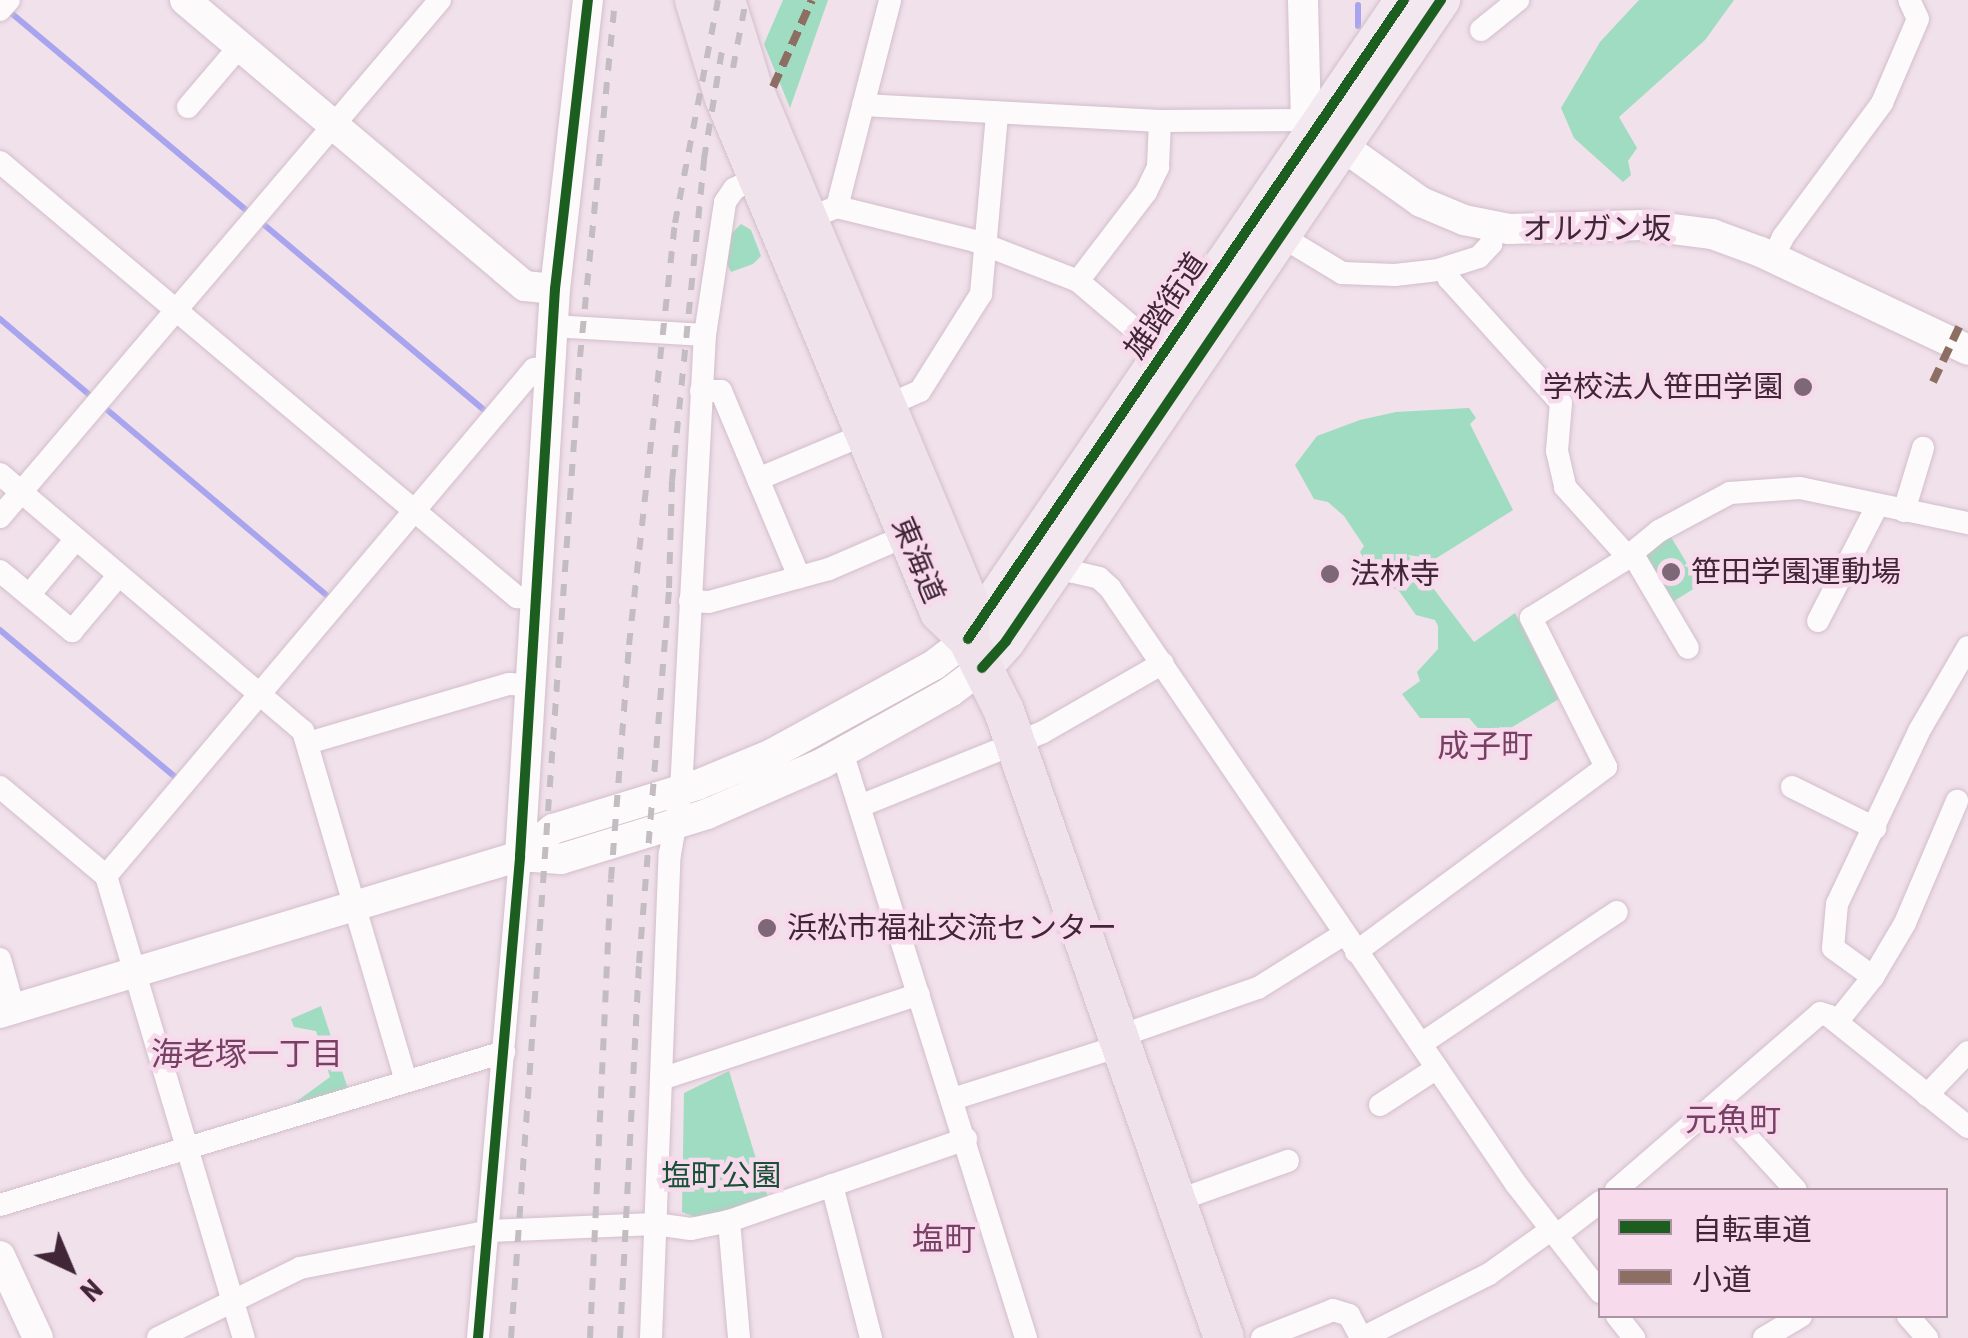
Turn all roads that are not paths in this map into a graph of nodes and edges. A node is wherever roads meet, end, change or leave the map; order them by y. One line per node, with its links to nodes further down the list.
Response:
1 (9, 0): 13 (street)
2 (186, 0): 15 (street)
3 (440, 0): 20 (street)
4 (588, 0): 31 (street)
5 (695, 0): 23 (highway, 東海道)
6 (725, 0): 24 (highway, 東海道)
7 (890, 0): 16 (street)
8 (1302, 0): 21 (street)
9 (1404, 0): 21 (main road, 雄踏街道)
10 (1442, 0): 21 (main road, 雄踏街道)
11 (1518, 0): 14 (street)
12 (1909, 0): 28 (street)
13 (0, 10)
14 (1481, 30)
15 (240, 46): 17 (street); 20 (street)
16 (863, 106): 18 (street); 24 (street)
17 (188, 107)
18 (997, 113): 19 (street); 27 (street)
19 (1160, 121): 21 (street); 30 (street)
20 (333, 124): 31 (street); 32 (street)
21 (1322, 131): 25 (street, オルガン坂); 26 (main road, 雄踏街道); 36 (main road, 雄踏街道)
22 (0, 162): 32 (street)
23 (758, 176): 34 (street); 39 (highway, 東海道)
24 (822, 213): 27 (street); 39 (highway, 東海道)
25 (1494, 227): 28 (street, オルガン坂); 29 (street)
26 (1281, 236): 29 (street); 52 (main road, 雄踏街道)
27 (988, 246): 30 (street); 39 (street)
28 (1773, 258): 35 (street, オルガン坂)
29 (1445, 268): 51 (street)
30 (1078, 281): 36 (street)
31 (554, 288): 33 (street)
32 (175, 310): 43 (street); 45 (street)
33 (552, 326): 34 (street); 37 (street)
34 (705, 334): 38 (street)
35 (1968, 350)
36 (1164, 354): 62 (main road, 雄踏街道)
37 (550, 370): 45 (street); 57 (street)
38 (701, 390): 42 (street); 58 (street)
39 (876, 420): 42 (street); 49 (highway, 東海道); 62 (highway, 東海道)
40 (1922, 448): 46 (street)
41 (0, 474): 43 (street)
42 (758, 480): 55 (street)
43 (21, 492): 47 (street); 50 (street)
44 (1877, 506): 46 (street); 51 (street); 59 (street)
45 (414, 511): 57 (street); 65 (street)
46 (1904, 511): 48 (street)
47 (0, 518)
48 (1968, 524)
49 (908, 536): 55 (street); 62 (highway, 東海道)
50 (76, 539): 54 (street); 56 (street)
51 (1630, 555): 61 (street); 80 (street)
52 (1059, 562): 62 (main road, 雄踏街道); 63 (street)
53 (0, 571): 56 (street)
54 (120, 575): 56 (street); 65 (street)
55 (799, 577): 58 (street)
56 (29, 595)
57 (536, 598): 64 (street)
58 (690, 601): 71 (street)
59 (1818, 621)
60 (1968, 647): 75 (street)
61 (1688, 648)
62 (975, 654): 66 (highway, 東海道); 68 (street); 71 (street)
63 (1163, 663): 66 (street); 80 (street)
64 (530, 685): 67 (street); 76 (street)
65 (260, 694): 67 (street); 77 (street)
66 (1015, 742): 73 (street); 87 (highway, 東海道)
67 (308, 743): 78 (street)
68 (842, 752): 73 (street); 74 (street)
69 (0, 786): 77 (street)
70 (1792, 787): 75 (street)
71 (681, 790): 74 (street); 76 (street)
72 (1956, 802): 83 (street)
73 (860, 806): 84 (street)
74 (675, 825): 76 (street); 92 (street)
75 (1876, 828): 83 (street)
76 (520, 856): 78 (street); 89 (street)
77 (106, 876): 82 (street)
78 (357, 906): 82 (street); 93 (street)
79 (1617, 912): 88 (street)
80 (1350, 943): 87 (street); 88 (street)
81 (0, 959): 85 (street)
82 (137, 972): 85 (street); 100 (street)
83 (1873, 976): 86 (street)
84 (919, 994): 92 (street); 95 (street)
85 (7, 1011)
86 (1837, 1022): 94 (street); 97 (street)
87 (1121, 1040): 95 (street); 105 (highway, 東海道)
88 (1421, 1044): 91 (street)
89 (504, 1052): 93 (street); 110 (street)
90 (1968, 1052): 94 (street)
91 (1438, 1068): 96 (street); 111 (street)
92 (664, 1078): 109 (street)
93 (406, 1080): 100 (street)
94 (1927, 1095): 98 (street)
95 (953, 1099): 99 (street)
96 (1380, 1105)
97 (1718, 1105): 103 (street); 104 (street)
98 (1968, 1128)
99 (966, 1139): 102 (street); 125 (street)
100 (191, 1148): 107 (street); 114 (street)
101 (1288, 1161): 105 (street)
102 (832, 1185): 108 (street); 124 (street)
103 (1618, 1188)
104 (1794, 1188)
105 (1176, 1201): 126 (highway, 東海道)
106 (1598, 1203): 111 (street)
107 (0, 1205)
108 (729, 1221): 109 (street); 123 (street)
109 (654, 1224): 110 (street); 122 (street)
110 (490, 1231): 114 (street); 121 (street)
111 (1555, 1232): 113 (street); 128 (street)
112 (0, 1256): 118 (street)
113 (1598, 1289)
114 (232, 1300): 119 (street); 120 (street)
115 (1619, 1318): 129 (street)
116 (1798, 1318): 130 (street)
117 (1910, 1318): 131 (street)
118 (38, 1338)
119 (158, 1338)
120 (244, 1338)
121 (478, 1338)
122 (650, 1338)
123 (739, 1338)
124 (872, 1338)
125 (1026, 1338)
126 (1224, 1338)
127 (1262, 1338): 128 (street)
128 (1362, 1338)
129 (1634, 1338)
130 (1764, 1338)
131 (1928, 1338)

